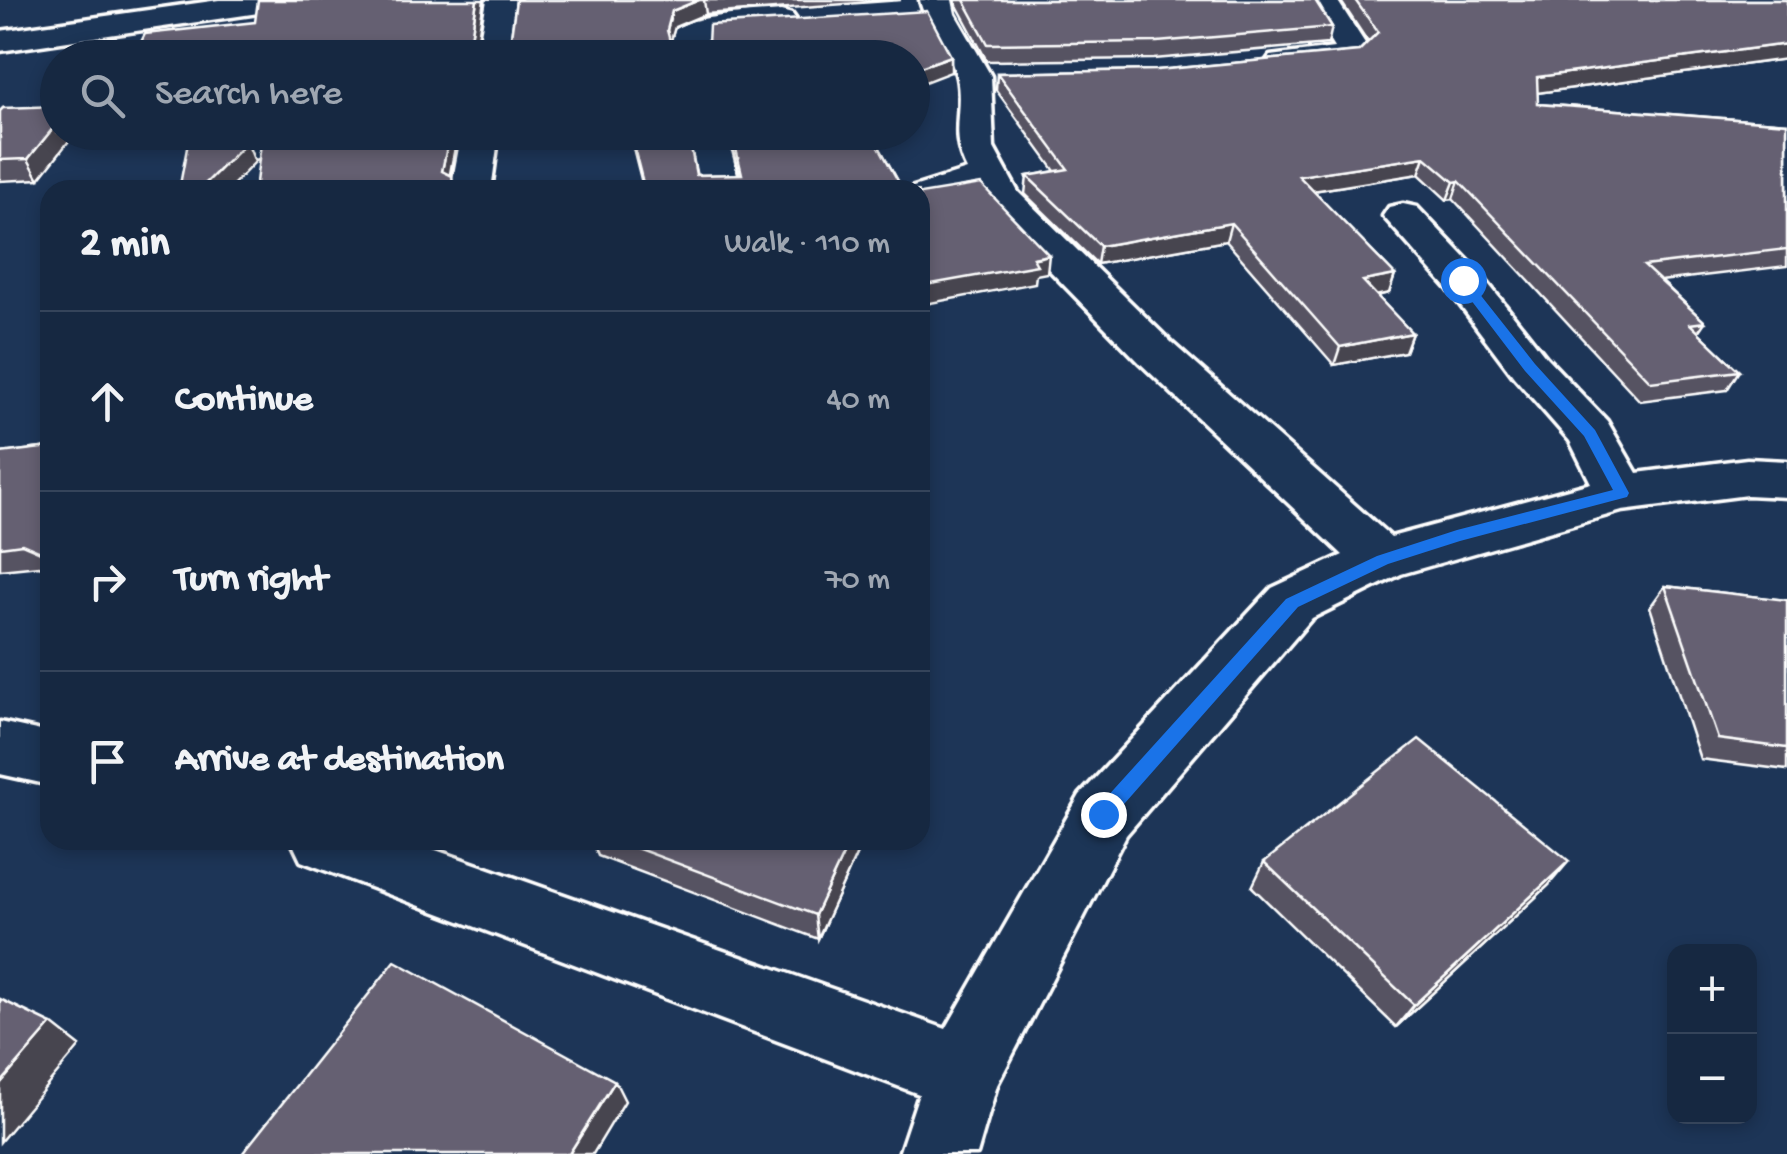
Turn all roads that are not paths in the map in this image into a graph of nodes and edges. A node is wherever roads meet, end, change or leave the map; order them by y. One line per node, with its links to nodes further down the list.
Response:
1 (134, 0): 7 (street)
2 (286, 0): 7 (street)
3 (502, 0): 9 (street)
4 (1321, 0): 13 (street)
5 (926, 10): 19 (street)
6 (812, 19): 10 (street)
7 (79, 33): 8 (street); 11 (street)
8 (68, 40)
9 (496, 40)
10 (689, 40)
11 (0, 42)
12 (40, 58): 14 (street)
13 (1248, 66)
14 (16, 73)
15 (239, 150): 18 (street)
16 (478, 150): 20 (street)
17 (712, 150): 21 (street)
18 (222, 152)
19 (986, 176): 22 (street); 26 (street)
20 (473, 180)
21 (719, 180)
22 (930, 193)
23 (1403, 216): 25 (street)
24 (1787, 478): 25 (street)
25 (1622, 493): 26 (street)
26 (1382, 560): 30 (street)
27 (0, 748): 28 (street)
28 (40, 757)
29 (351, 850): 30 (street)
30 (963, 1073): 31 (street)
31 (938, 1154)

